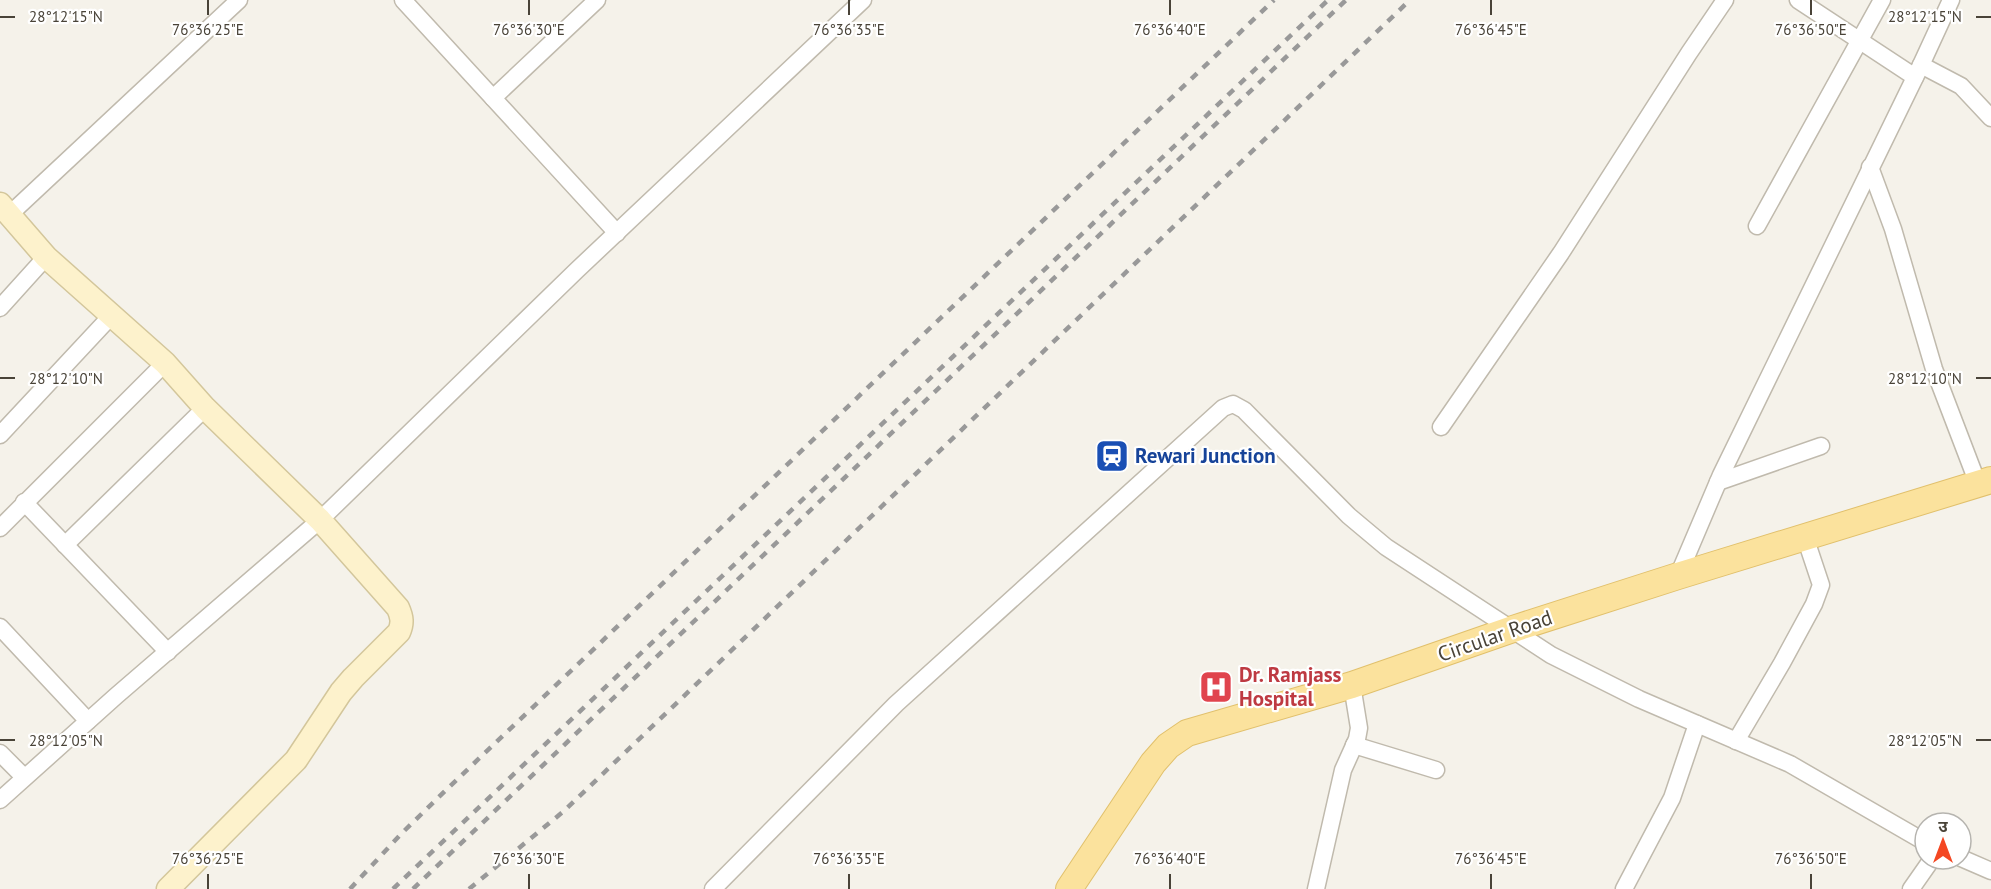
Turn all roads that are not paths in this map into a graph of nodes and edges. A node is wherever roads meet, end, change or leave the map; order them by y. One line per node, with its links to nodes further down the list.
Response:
1 (239, 0): 14 (street)
2 (404, 0): 11 (street)
3 (597, 0): 11 (street)
4 (863, 0): 16 (street)
5 (1725, 0): 22 (street)
6 (1798, 0): 9 (street)
7 (1882, 0): 9 (street)
8 (1951, 0): 10 (street)
9 (1860, 41): 10 (street); 15 (street)
10 (1918, 71): 12 (street); 13 (street)
11 (493, 98): 16 (street)
12 (1990, 113)
13 (1870, 167): 25 (street); 26 (street)
14 (5, 210): 17 (street)
15 (1757, 226)
16 (617, 233): 28 (street)
17 (46, 257): 18 (street); 19 (street)
18 (0, 308)
19 (111, 315): 20 (street); 23 (street)
20 (165, 363): 21 (street); 27 (street)
21 (205, 408): 28 (street); 31 (street)
22 (1441, 427)
23 (0, 435)
24 (1821, 446): 25 (street)
25 (1718, 482): 32 (street)
26 (1984, 482): 30 (main road, Circular Road)
27 (24, 502): 29 (street); 31 (street)
28 (320, 520): 35 (street); 49 (street)
29 (0, 528)
30 (1805, 537): 32 (main road, Circular Road); 39 (street)
31 (65, 545): 35 (street)
32 (1678, 576): 34 (main road, Circular Road)
33 (0, 627): 37 (street)
34 (1513, 629): 36 (main road, Circular Road); 38 (street); 50 (street)
35 (168, 651): 37 (street)
36 (1352, 685): 40 (street); 51 (main road, Circular Road)
37 (88, 721): 43 (street)
38 (1697, 724): 39 (street); 53 (street)
39 (1736, 741): 45 (street)
40 (1354, 745): 42 (street); 52 (street)
41 (0, 753): 43 (street)
42 (1436, 770)
43 (24, 777): 44 (street)
44 (0, 800)
45 (1913, 835)
46 (1973, 864): 48 (street)
47 (1924, 871): 54 (street)
48 (1991, 872)
49 (168, 889)
50 (713, 889)
51 (1068, 889)
52 (1316, 889)
53 (1624, 889)
54 (1911, 889)

